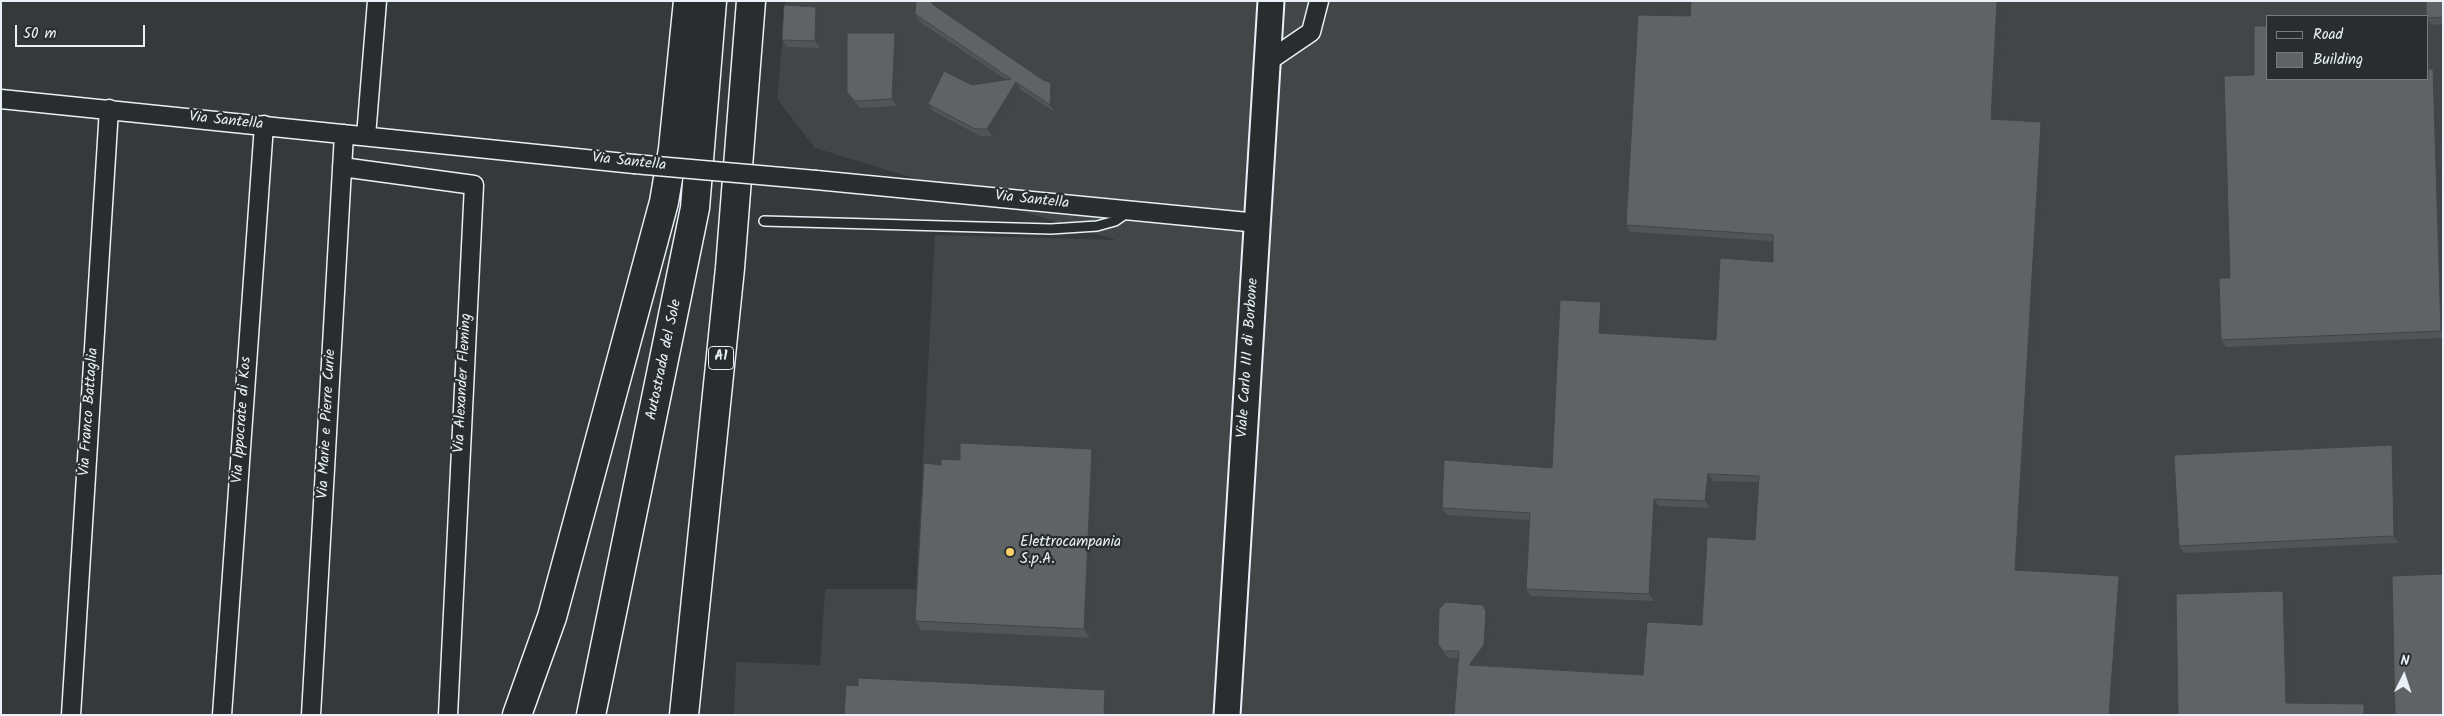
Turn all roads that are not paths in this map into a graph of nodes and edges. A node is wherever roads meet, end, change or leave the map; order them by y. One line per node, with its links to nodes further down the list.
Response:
1 (377, 1): 12 (street)
2 (688, 1): 21 (highway)
3 (712, 1): 22 (highway, Autostrada del Sole)
4 (750, 1): 23 (highway, A1)
5 (1271, 1): 7 (main road, Viale Carlo III di Borbone)
6 (1319, 1): 7 (street)
7 (1267, 62): 16 (main road, Viale Carlo III di Borbone)
8 (1, 98): 9 (street, Via Santella)
9 (108, 109): 10 (street, Via Santella); 17 (street, Via Franco Battaglia)
10 (264, 126): 11 (street, Via Santella); 18 (street, Via Ippocrate di Kos)
11 (344, 134): 12 (street, Via Santella); 13 (street, Via Marie e Pierre Curie)
12 (366, 136): 14 (street, Via Santella, bridge)
13 (342, 166): 19 (street, Via Marie e Pierre Curie); 20 (street, Via Alexander Fleming)
14 (1130, 211): 15 (lane); 16 (street, Via Santella)
15 (764, 221)
16 (1258, 223): 24 (main road, Viale Carlo III di Borbone)
17 (72, 715)
18 (222, 715)
19 (312, 715)
20 (448, 715)
21 (517, 715)
22 (592, 715)
23 (684, 715)
24 (1227, 715)

